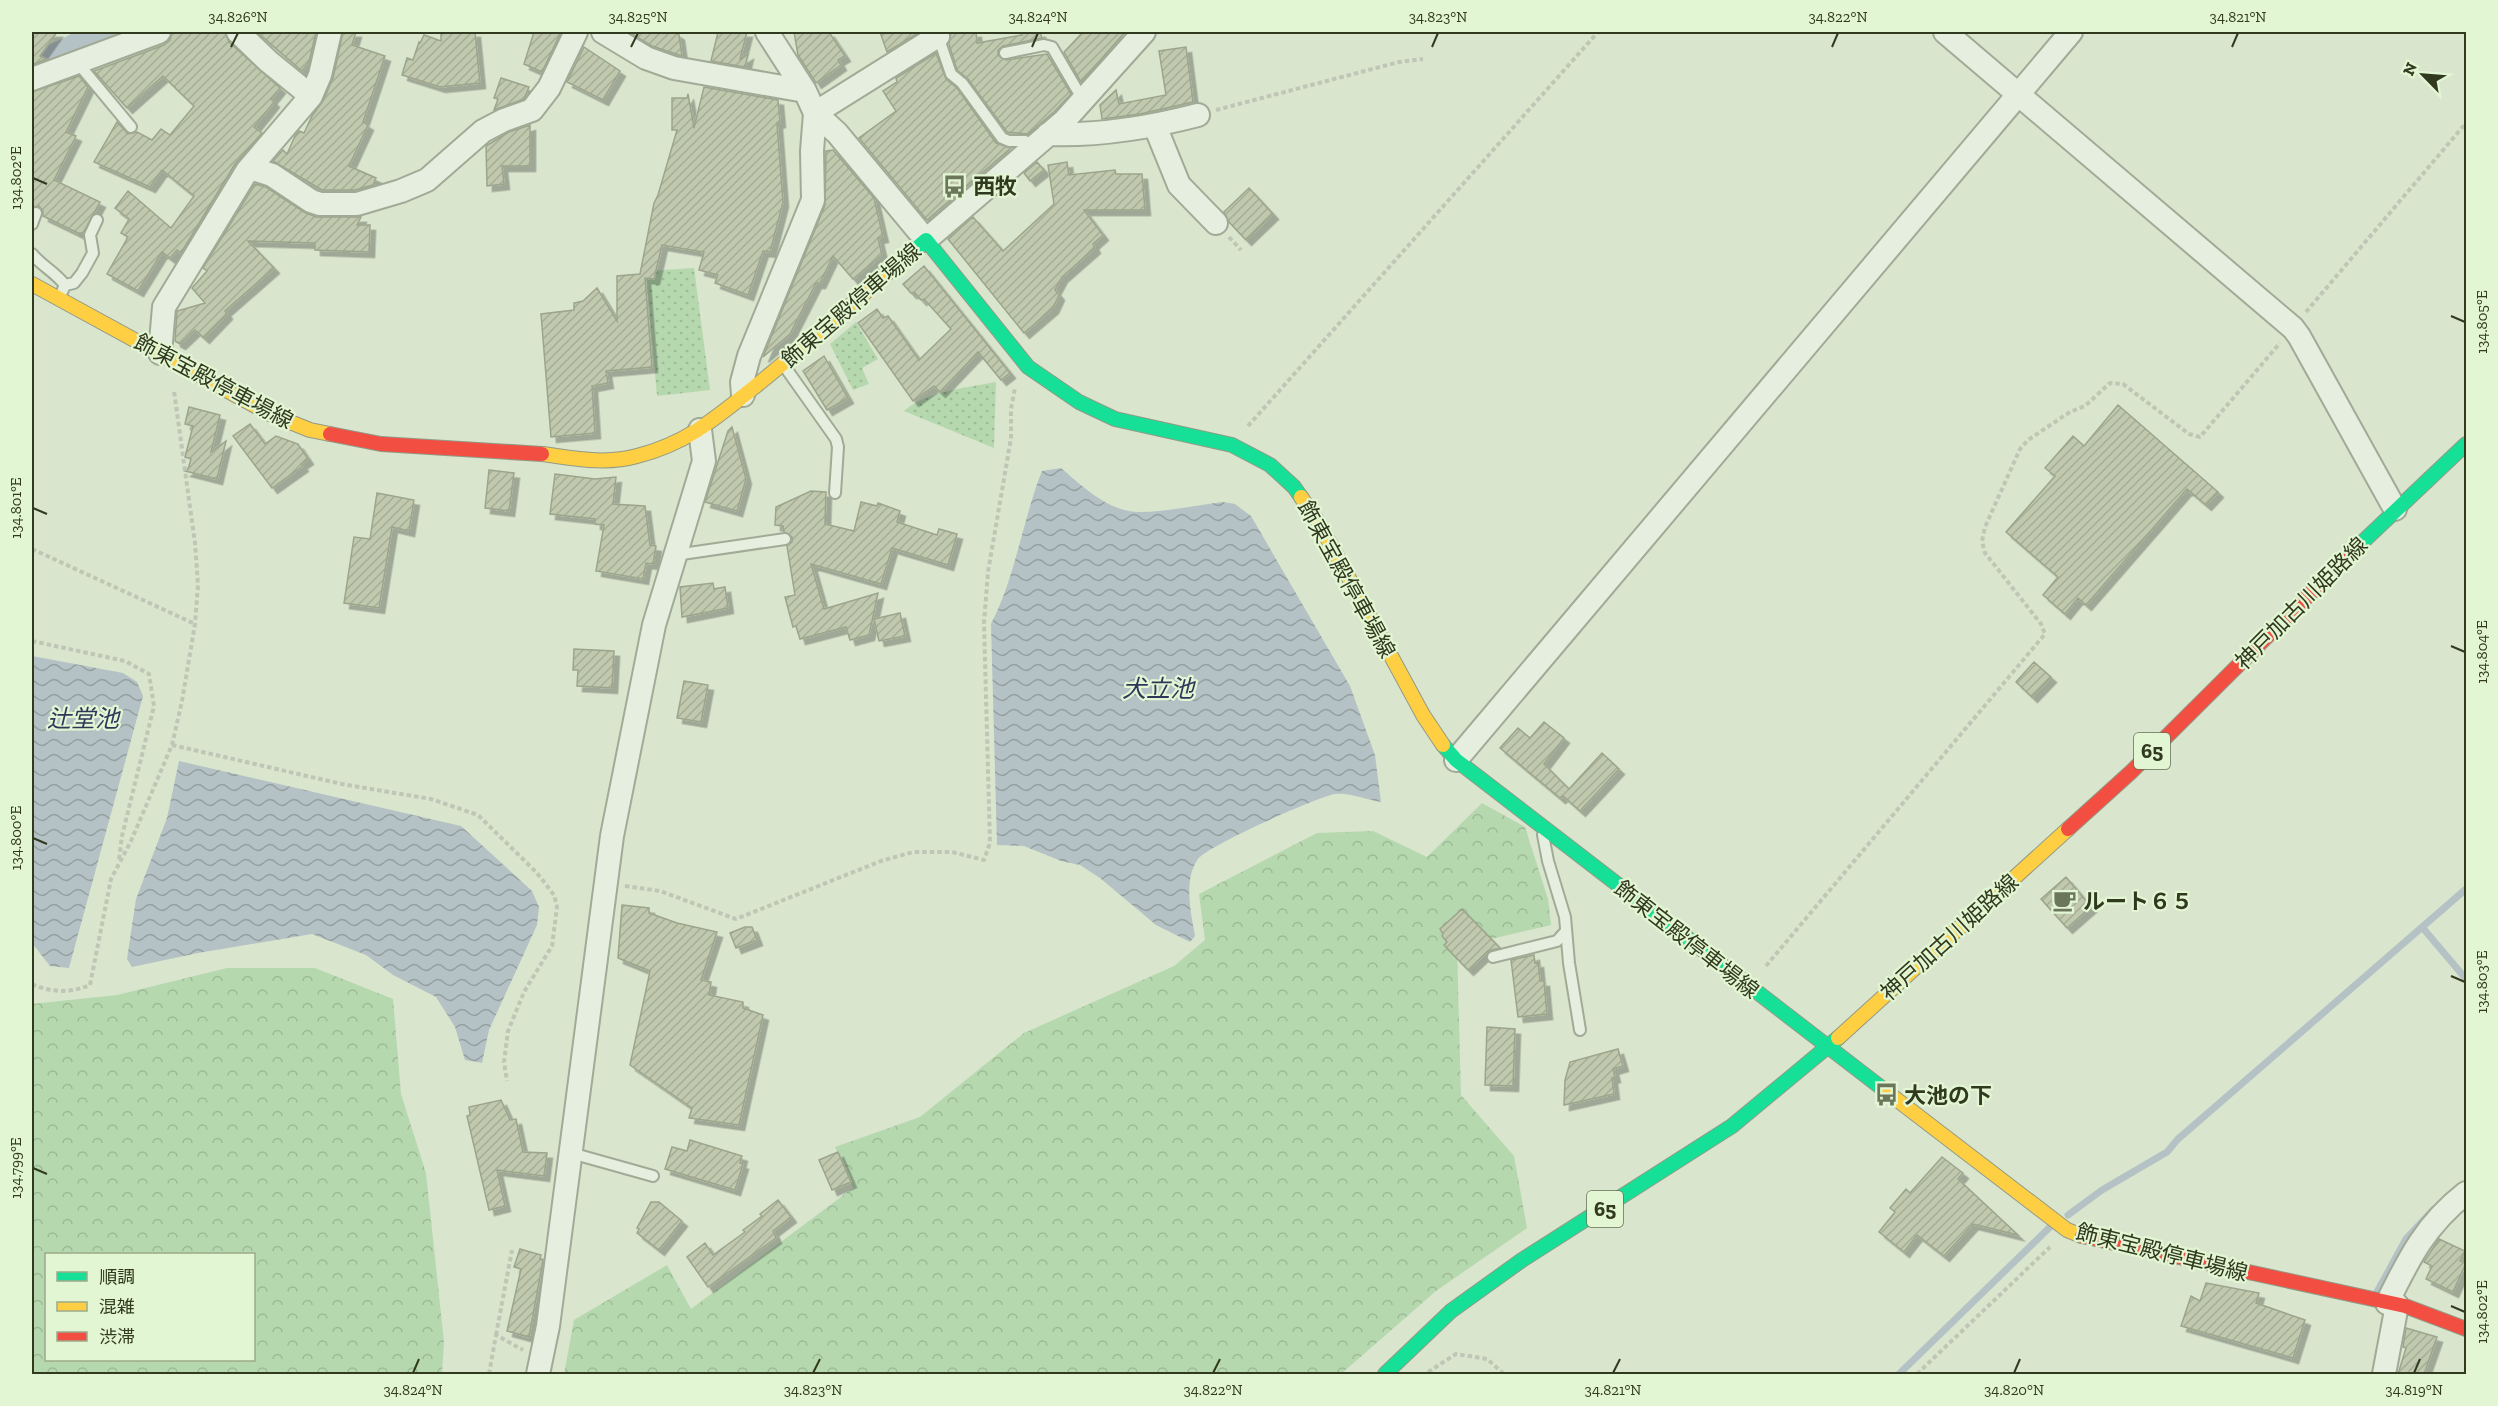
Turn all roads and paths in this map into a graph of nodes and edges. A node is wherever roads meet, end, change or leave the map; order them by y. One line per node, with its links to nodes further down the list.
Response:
1 (159, 32): 14 (street)
2 (238, 32): 18 (street)
3 (330, 32): 18 (street)
4 (576, 32): 26 (street)
5 (767, 32): 16 (street)
6 (1598, 32): 42 (path)
7 (1945, 32): 17 (street)
8 (2071, 32): 17 (street)
9 (613, 34): 16 (street)
10 (938, 34): 20 (street); 25 (lane)
11 (1136, 35): 19 (street)
12 (1005, 53): 19 (lane)
13 (1423, 59): 21 (path)
14 (77, 62): 15 (street); 24 (lane)
15 (32, 79)
16 (805, 91): 20 (street)
17 (2019, 94): 36 (street); 52 (street)
18 (311, 96): 26 (street)
19 (1083, 100): 25 (street)
20 (815, 113): 31 (street); 40 (street)
21 (1198, 115): 23 (street)
22 (2466, 123): 36 (path)
23 (1155, 126): 25 (street); 29 (street)
24 (131, 127)
25 (1040, 141): 31 (street)
26 (250, 168): 37 (street)
27 (36, 213): 30 (lane)
28 (97, 220): 34 (lane)
29 (1216, 223)
30 (32, 224)
31 (926, 240): 38 (main road, 飾東宝殿停車場線); 39 (main road, 飾東宝殿停車場線)
32 (32, 254): 34 (lane)
33 (32, 284): 35 (main road, 飾東宝殿停車場線)
34 (65, 285): 35 (lane)
35 (59, 299): 37 (main road, 飾東宝殿停車場線)
36 (2288, 323): 45 (street); 59 (path)
37 (166, 356): 41 (main road, 飾東宝殿停車場線); 49 (path)
38 (783, 364): 40 (main road, 飾東宝殿停車場線); 44 (lane)
39 (1028, 367): 42 (main road, 飾東宝殿停車場線); 55 (path)
40 (743, 395): 41 (main road, 飾東宝殿停車場線)
41 (699, 430): 48 (street)
42 (1232, 445): 52 (main road, 飾東宝殿停車場線)
43 (2465, 449): 45 (main road, 神戸加古川姫路線 / 65)
44 (835, 493)
45 (2395, 509): 61 (main road, 神戸加古川姫路線 / 65)
46 (785, 539): 48 (lane)
47 (32, 549): 49 (path)
48 (675, 555): 55 (street)
49 (195, 624): 51 (path)
50 (32, 641): 54 (path)
51 (172, 745): 54 (path); 62 (path)
52 (1456, 760): 53 (main road, 飾東宝殿停車場線)
53 (1542, 826): 56 (lane); 59 (main road, 飾東宝殿停車場線)
54 (118, 865): 58 (path)
55 (606, 883): 63 (street)
56 (1566, 931): 57 (lane); 60 (lane)
57 (1493, 957)
58 (32, 984)
59 (1749, 986): 61 (main road, 飾東宝殿停車場線)
60 (1580, 1030)
61 (1828, 1047): 66 (main road, 飾東宝殿停車場線); 73 (main road, 神戸加古川姫路線 / 65)
62 (507, 1081)
63 (571, 1154): 64 (lane); 71 (street)
64 (653, 1176)
65 (2466, 1193): 68 (street)
66 (2067, 1230): 68 (main road, 飾東宝殿停車場線); 76 (path)
67 (512, 1250): 70 (path)
68 (2392, 1304): 69 (main road, 飾東宝殿停車場線); 77 (street)
69 (2466, 1329)
70 (496, 1335): 71 (path); 72 (path)
71 (539, 1366)
72 (489, 1374)
73 (1386, 1374)
74 (1425, 1374): 75 (path)
75 (1504, 1374)
76 (1917, 1374)
77 (2384, 1374)

